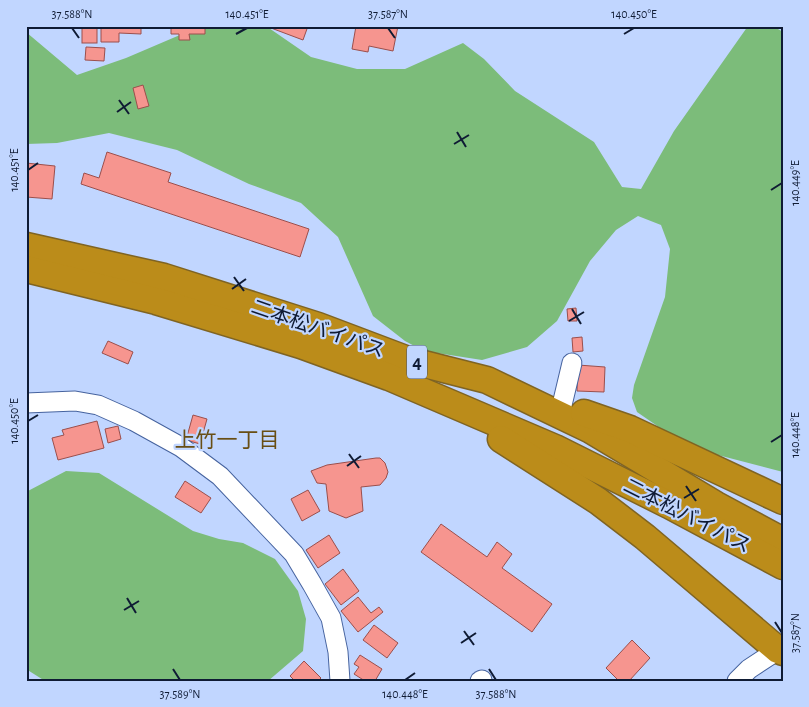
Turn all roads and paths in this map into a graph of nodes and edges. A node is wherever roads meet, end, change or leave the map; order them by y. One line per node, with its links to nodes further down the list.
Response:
1 (26, 246): 4 (highway, 二本松バイパス / 4)
2 (26, 269): 5 (highway, 二本松バイパス / 4)
3 (572, 363): 7 (street)
4 (487, 380): 7 (highway); 9 (highway, 二本松バイパス / 4)
5 (444, 401): 10 (highway, 二本松バイパス / 4); 11 (highway)
6 (26, 403): 12 (street)
7 (562, 405): 8 (highway)
8 (783, 501)
9 (783, 541)
10 (783, 566)
11 (781, 649): 13 (street)
12 (340, 681)
13 (737, 681)

